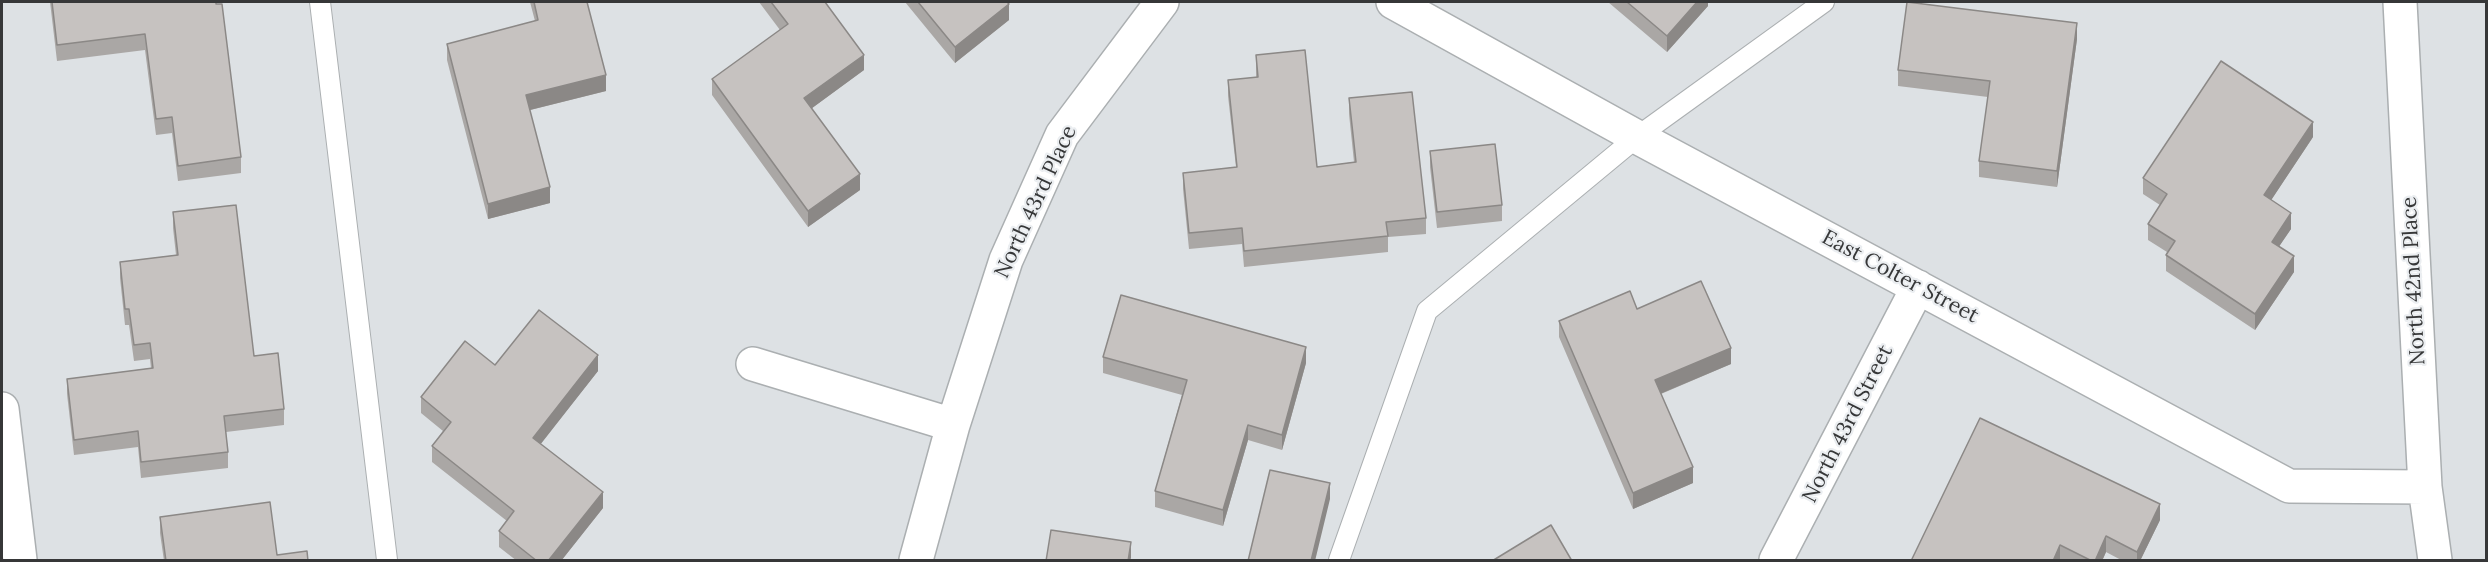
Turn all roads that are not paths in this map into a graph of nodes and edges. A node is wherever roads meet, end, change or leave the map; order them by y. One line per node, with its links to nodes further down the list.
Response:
1 (320, 2): 13 (lane)
2 (1162, 2): 10 (street, North 43rd Place)
3 (1393, 2): 6 (street, East Colter Street)
4 (1824, 2): 6 (lane)
5 (2400, 2): 11 (street, North 42nd Place)
6 (1637, 137): 7 (street, East Colter Street); 15 (lane)
7 (1918, 287): 11 (street, East Colter Street); 16 (street, North 43rd Street)
8 (753, 364): 10 (street)
9 (2, 409): 12 (street)
10 (953, 425): 14 (street, North 43rd Place)
11 (2425, 487): 17 (street, North 42nd Place)
12 (20, 561)
13 (387, 561)
14 (916, 561)
15 (1339, 561)
16 (1776, 561)
17 (2435, 561)

